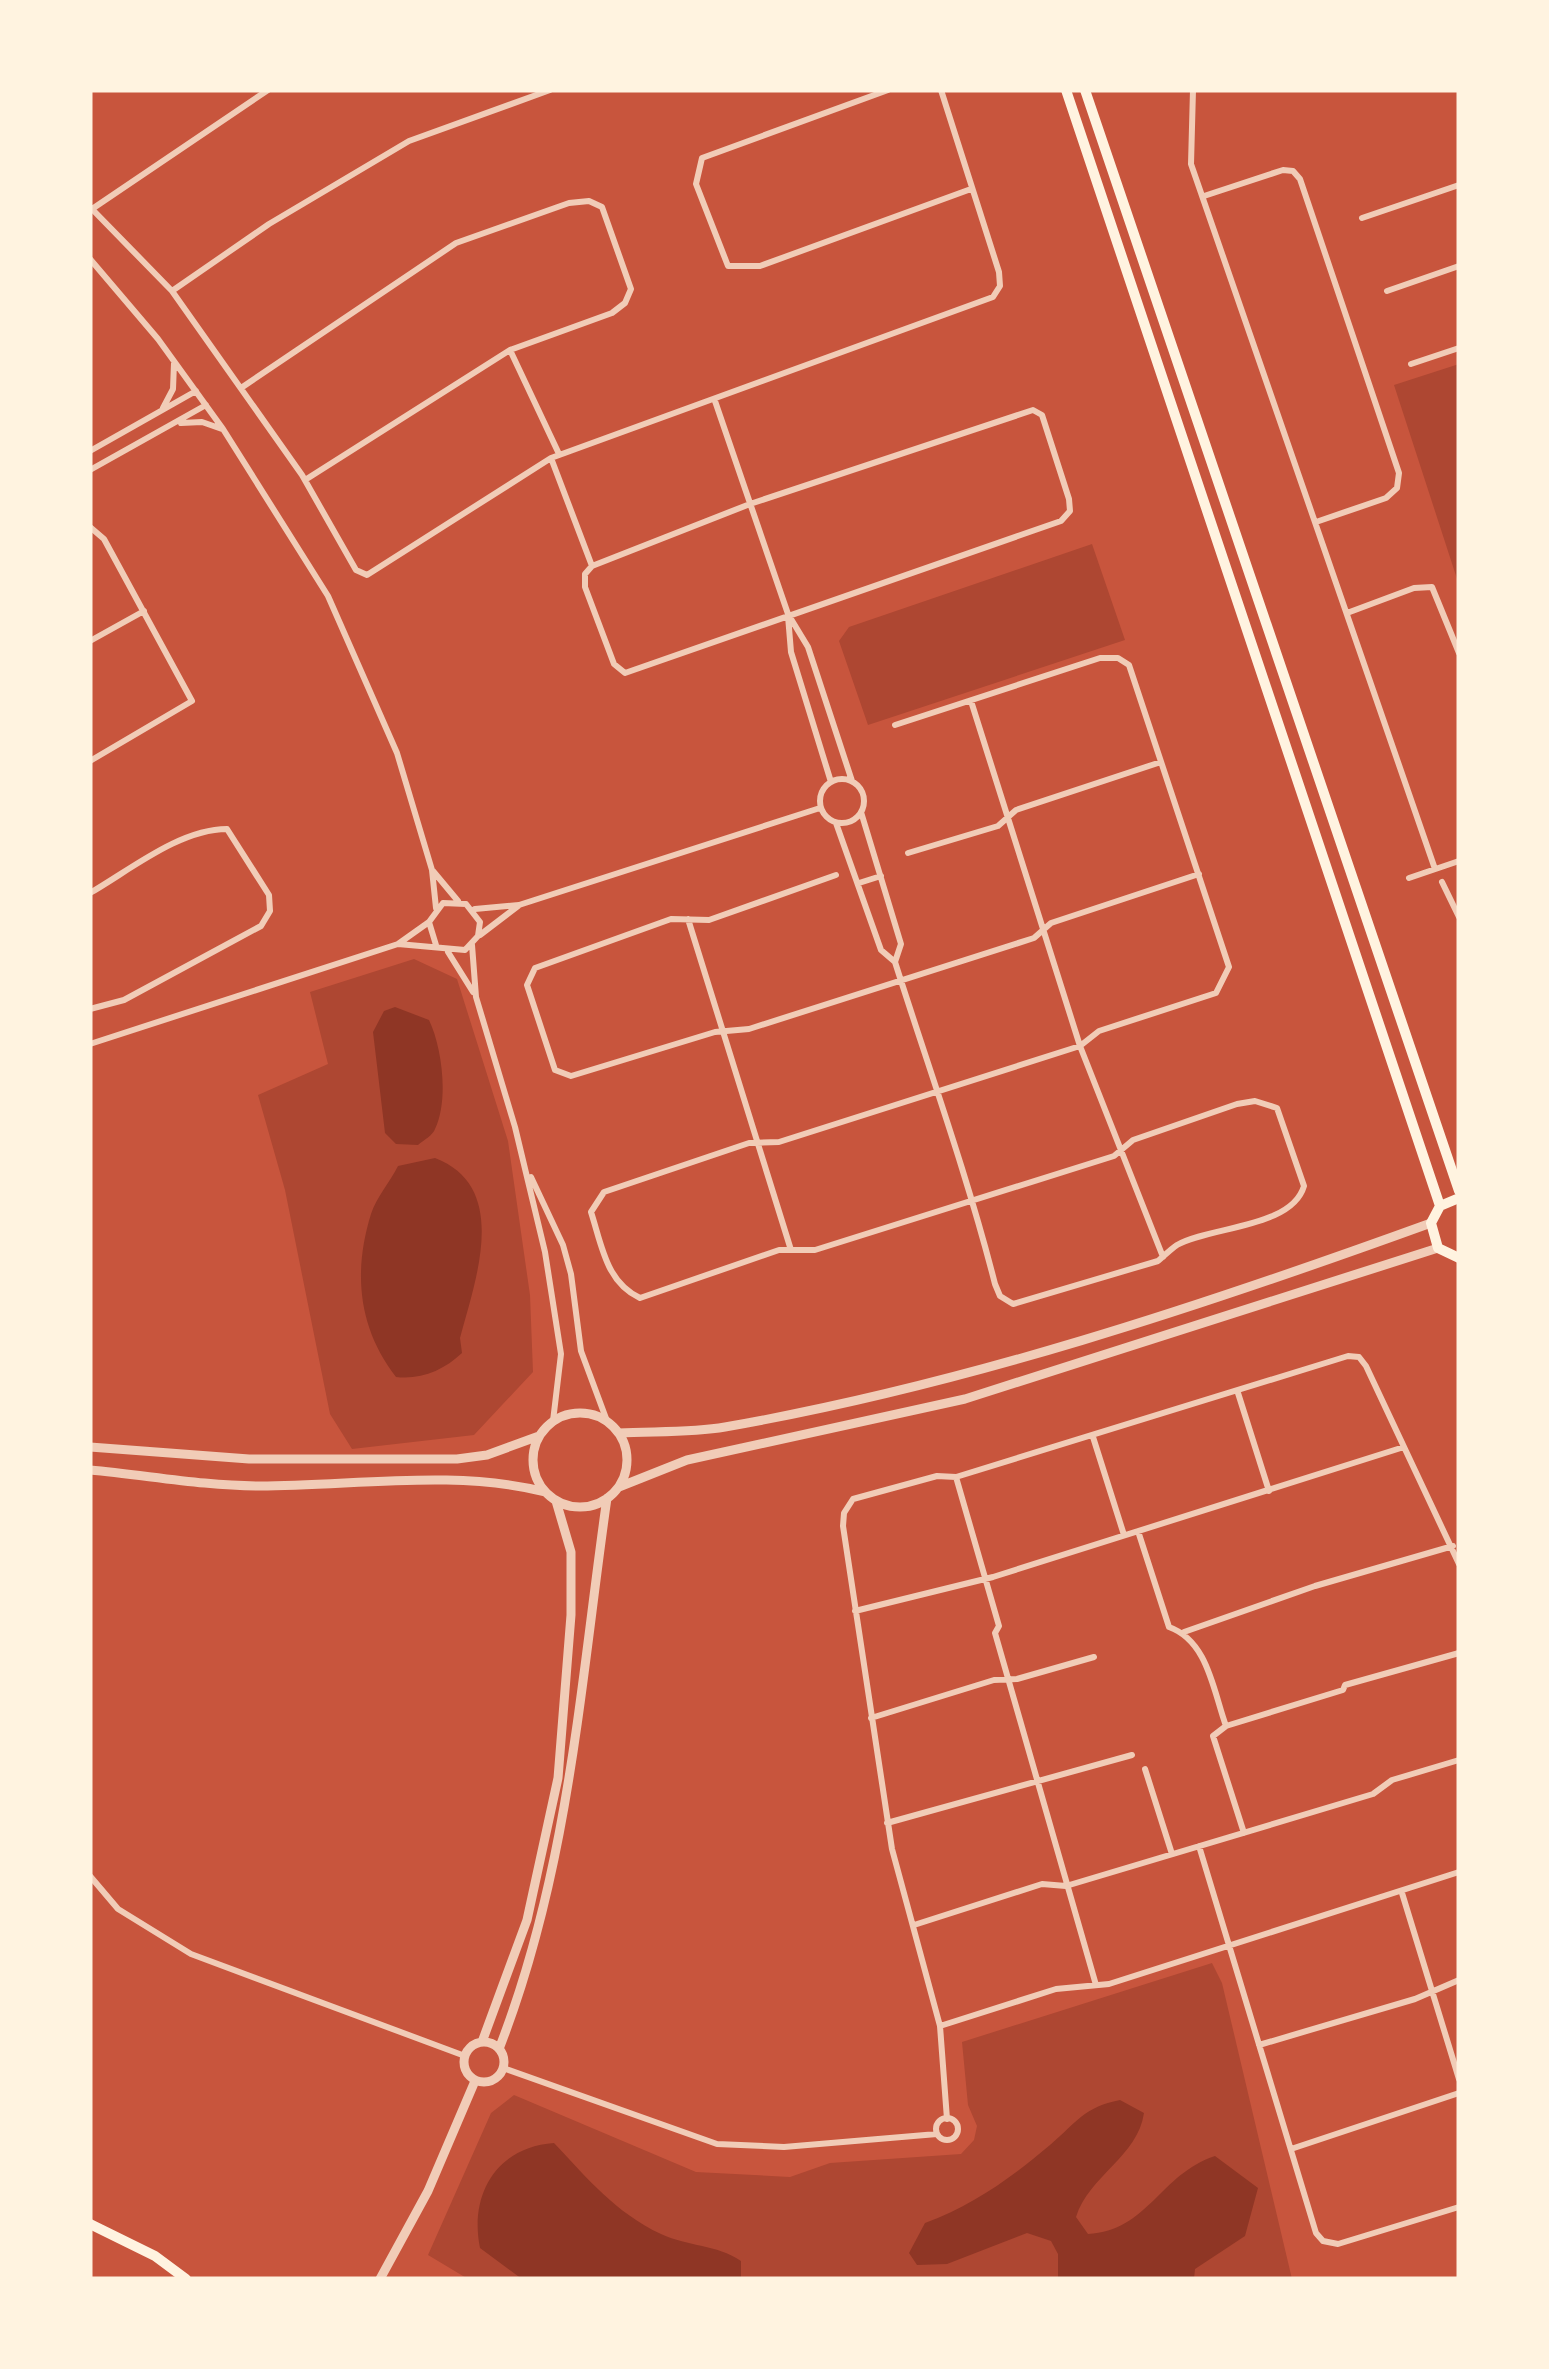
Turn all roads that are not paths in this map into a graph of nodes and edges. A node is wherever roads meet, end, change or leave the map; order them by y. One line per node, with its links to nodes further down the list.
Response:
1 (268, 90): 13 (street)
2 (550, 90): 17 (street)
3 (888, 90): 11 (street)
4 (941, 90): 11 (street)
5 (1066, 90): 9 (main road)
6 (1074, 90): 9 (main road)
7 (1085, 90): 89 (main road)
8 (1193, 90): 12 (street)
9 (1079, 128): 91 (main road)
10 (1459, 185): 14 (street)
11 (971, 189): 25 (street)
12 (1203, 196): 35 (street); 35 (street)
13 (91, 208): 17 (street)
14 (1362, 218)
15 (90, 259): 21 (street)
16 (1459, 266): 18 (street)
17 (172, 291): 23 (street)
18 (1388, 291)
19 (1459, 348): 22 (street)
20 (510, 350): 23 (street); 31 (street); 33 (street)
21 (174, 361): 24 (street); 27 (street)
22 (1411, 364)
23 (241, 388): 33 (street)
24 (196, 390): 26 (street); 27 (street)
25 (715, 400): 31 (street); 34 (street)
26 (206, 405): 28 (street); 29 (street)
27 (160, 413): 30 (street)
28 (168, 426): 29 (street); 32 (street)
29 (223, 429): 57 (street)
30 (90, 451)
31 (555, 456): 33 (street); 37 (street)
32 (90, 470)
33 (305, 480)
34 (750, 504): 37 (street); 40 (street); 40 (street)
35 (1316, 522): 39 (street)
36 (90, 527): 38 (street)
37 (592, 566): 40 (street)
38 (144, 611): 42 (street); 46 (street)
39 (1347, 613): 41 (street); 56 (street)
40 (788, 614): 48 (street); 49 (street)
41 (1456, 634): 43 (street)
42 (90, 641)
43 (1459, 653)
44 (971, 700): 45 (street); 47 (street); 52 (street)
45 (895, 725)
46 (90, 761)
47 (1162, 762): 52 (street); 58 (street)
48 (831, 782): 49 (street); 50 (street)
49 (852, 782): 51 (street)
50 (820, 808): 53 (street); 66 (street)
51 (861, 812): 53 (street); 60 (street)
52 (1008, 818): 54 (street); 72 (street)
53 (836, 822): 63 (street)
54 (908, 853)
55 (1459, 861): 56 (street)
56 (1435, 869): 61 (street)
57 (432, 870): 65 (street); 67 (street)
58 (1200, 874): 72 (street); 84 (street)
59 (836, 875): 70 (street)
60 (881, 876): 63 (street); 78 (street)
61 (1409, 878)
62 (1442, 882): 69 (street)
63 (859, 883): 78 (street)
64 (90, 893): 81 (street)
65 (458, 901): 67 (street); 68 (street)
66 (519, 906): 68 (street); 73 (street)
67 (436, 908): 71 (street)
68 (473, 909): 73 (street)
69 (1459, 917)
70 (688, 919): 82 (street); 82 (street)
71 (429, 922): 74 (street); 76 (street)
72 (1044, 929): 79 (street); 84 (street)
73 (478, 936): 75 (street)
74 (398, 944): 76 (street); 83 (street)
75 (472, 945): 77 (street); 80 (street)
76 (437, 946): 77 (street)
77 (448, 952): 80 (street)
78 (895, 962): 79 (street)
79 (901, 980): 82 (street); 85 (street)
80 (476, 997): 88 (street)
81 (90, 1009)
82 (725, 1032): 86 (street)
83 (90, 1044)
84 (1080, 1046): 85 (street); 87 (street)
85 (940, 1090): 86 (street); 90 (street)
86 (761, 1142): 94 (street); 94 (street)
87 (1120, 1150): 90 (street); 95 (street); 95 (street)
88 (524, 1162): 98 (street); 99 (street)
89 (1459, 1194): 91 (main road)
90 (973, 1199): 94 (street); 95 (street)
91 (1440, 1206): 92 (main road)
92 (1431, 1223): 93 (main road); 100 (street)
93 (1438, 1248): 96 (main road); 107 (street)
94 (792, 1250)
95 (1163, 1256)
96 (1459, 1258)
97 (1238, 1392): 102 (street); 104 (street); 108 (street)
98 (553, 1421): 99 (street); 101 (street)
99 (608, 1421): 100 (street)
100 (619, 1433): 107 (street)
101 (539, 1436): 103 (street); 109 (street)
102 (1093, 1436): 106 (street); 113 (street)
103 (90, 1446)
104 (1404, 1447): 108 (street); 114 (street)
105 (90, 1470): 109 (street)
106 (956, 1477): 116 (street); 117 (street)
107 (619, 1487): 110 (street)
108 (1269, 1491): 112 (street)
109 (546, 1492): 111 (street)
110 (607, 1498): 111 (street); 144 (street)
111 (556, 1501): 142 (street)
112 (1138, 1530): 113 (street); 118 (street)
113 (1124, 1535): 116 (street)
114 (1453, 1546): 115 (street); 118 (street)
115 (1459, 1564)
116 (984, 1576): 117 (street); 121 (street)
117 (855, 1610): 122 (street)
118 (1184, 1632): 123 (street)
119 (1459, 1653): 123 (street)
120 (1094, 1658): 121 (street)
121 (1008, 1679): 122 (street); 127 (street)
122 (871, 1718): 128 (street)
123 (1226, 1726): 129 (street)
124 (1132, 1756): 127 (street)
125 (1459, 1760): 129 (street)
126 (1145, 1769): 131 (street)
127 (1034, 1781): 128 (street); 134 (street)
128 (887, 1823): 136 (street)
129 (1244, 1833): 130 (street)
130 (1199, 1846): 131 (street); 137 (street)
131 (1172, 1854): 134 (street)
132 (1459, 1872): 135 (street)
133 (90, 1876): 145 (street)
134 (1066, 1886): 136 (street); 139 (street)
135 (1402, 1893): 137 (street); 140 (street)
136 (914, 1925): 141 (street)
137 (1230, 1948): 139 (street); 143 (street)
138 (1459, 1980): 140 (street)
139 (1096, 1985): 141 (street)
140 (1431, 1989): 143 (street); 147 (street)
141 (940, 2026): 150 (street)
142 (482, 2042): 144 (street); 145 (street)
143 (1259, 2046): 152 (street)
144 (500, 2050): 146 (street)
145 (464, 2056): 148 (street)
146 (503, 2068): 148 (street); 151 (street)
147 (1459, 2079)
148 (476, 2080): 156 (street)
149 (1459, 2093): 152 (street)
150 (947, 2118): 151 (street); 151 (street)
151 (937, 2134)
152 (1291, 2149): 153 (street)
153 (1459, 2207)
154 (90, 2224): 155 (main road)
155 (186, 2279)
156 (380, 2279)

